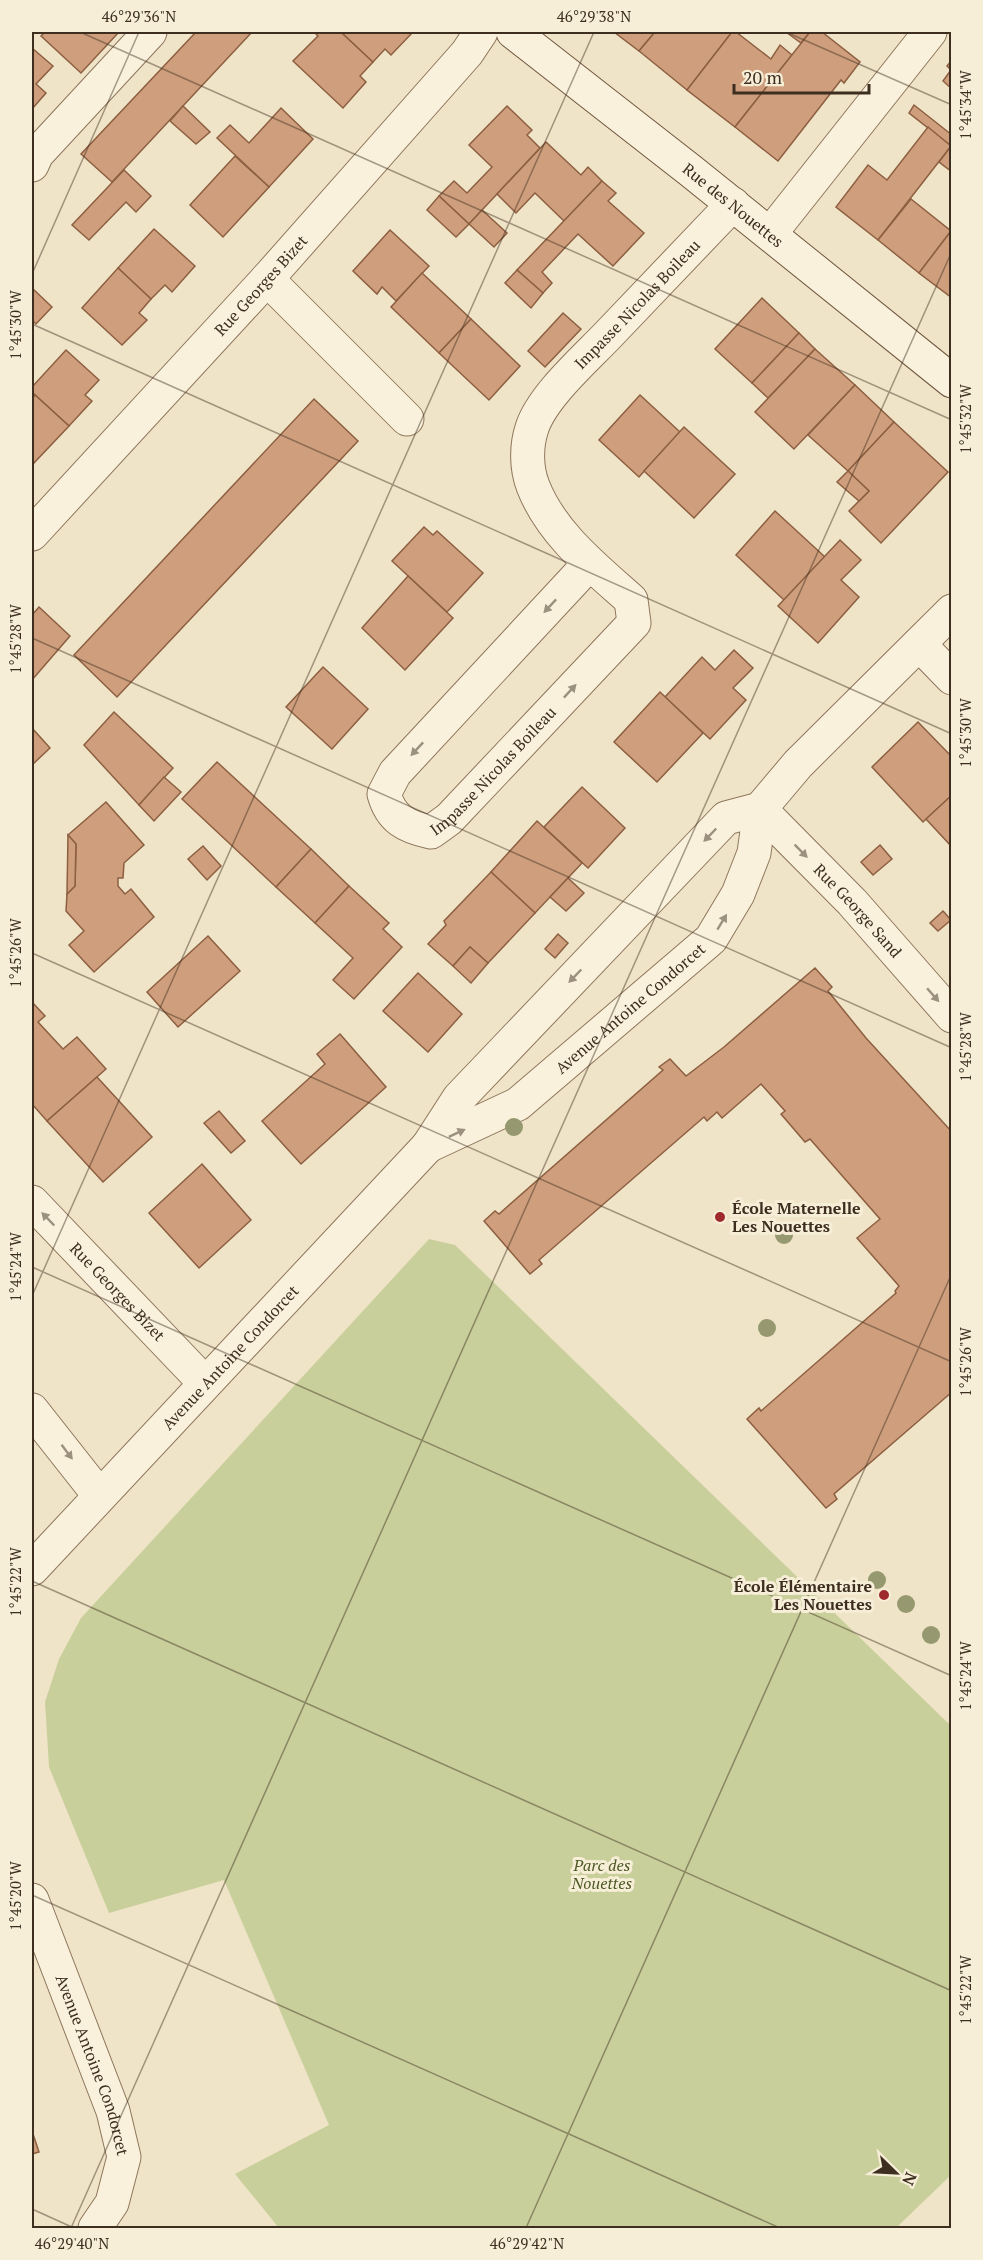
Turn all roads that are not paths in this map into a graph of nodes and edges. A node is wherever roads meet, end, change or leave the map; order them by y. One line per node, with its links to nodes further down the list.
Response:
1 (150, 32): 5 (street)
2 (481, 32): 8 (street, Rue Georges Bizet)
3 (513, 32): 6 (street, Rue des Nouettes)
4 (930, 32): 7 (street)
5 (32, 165)
6 (733, 204): 7 (street, Rue des Nouettes); 12 (street, Impasse Nicolas Boileau)
7 (770, 234): 9 (street, Rue des Nouettes)
8 (267, 279): 10 (street); 11 (street, Rue Georges Bizet)
9 (951, 381)
10 (407, 419)
11 (32, 534)
12 (590, 563): 12 (street, Impasse Nicolas Boileau, one-way to 12)
13 (951, 611): 14 (street)
14 (919, 644): 15 (street); 16 (street)
15 (951, 678)
16 (760, 809): 17 (street, Rue George Sand, one-way to 17); 18 (street, Avenue Antoine Condorcet, one-way to 18); 18 (street, Avenue Antoine Condorcet, one-way to 16)
17 (951, 1016)
18 (428, 1146): 20 (street, Avenue Antoine Condorcet)
19 (32, 1202): 20 (street, Rue Georges Bizet, one-way to 19)
20 (205, 1383): 22 (street, Avenue Antoine Condorcet)
21 (32, 1410): 22 (street, one-way to 22)
22 (99, 1495): 23 (street, Avenue Antoine Condorcet)
23 (32, 1569)
24 (32, 1900): 25 (street, Avenue Antoine Condorcet)
25 (95, 2229)

